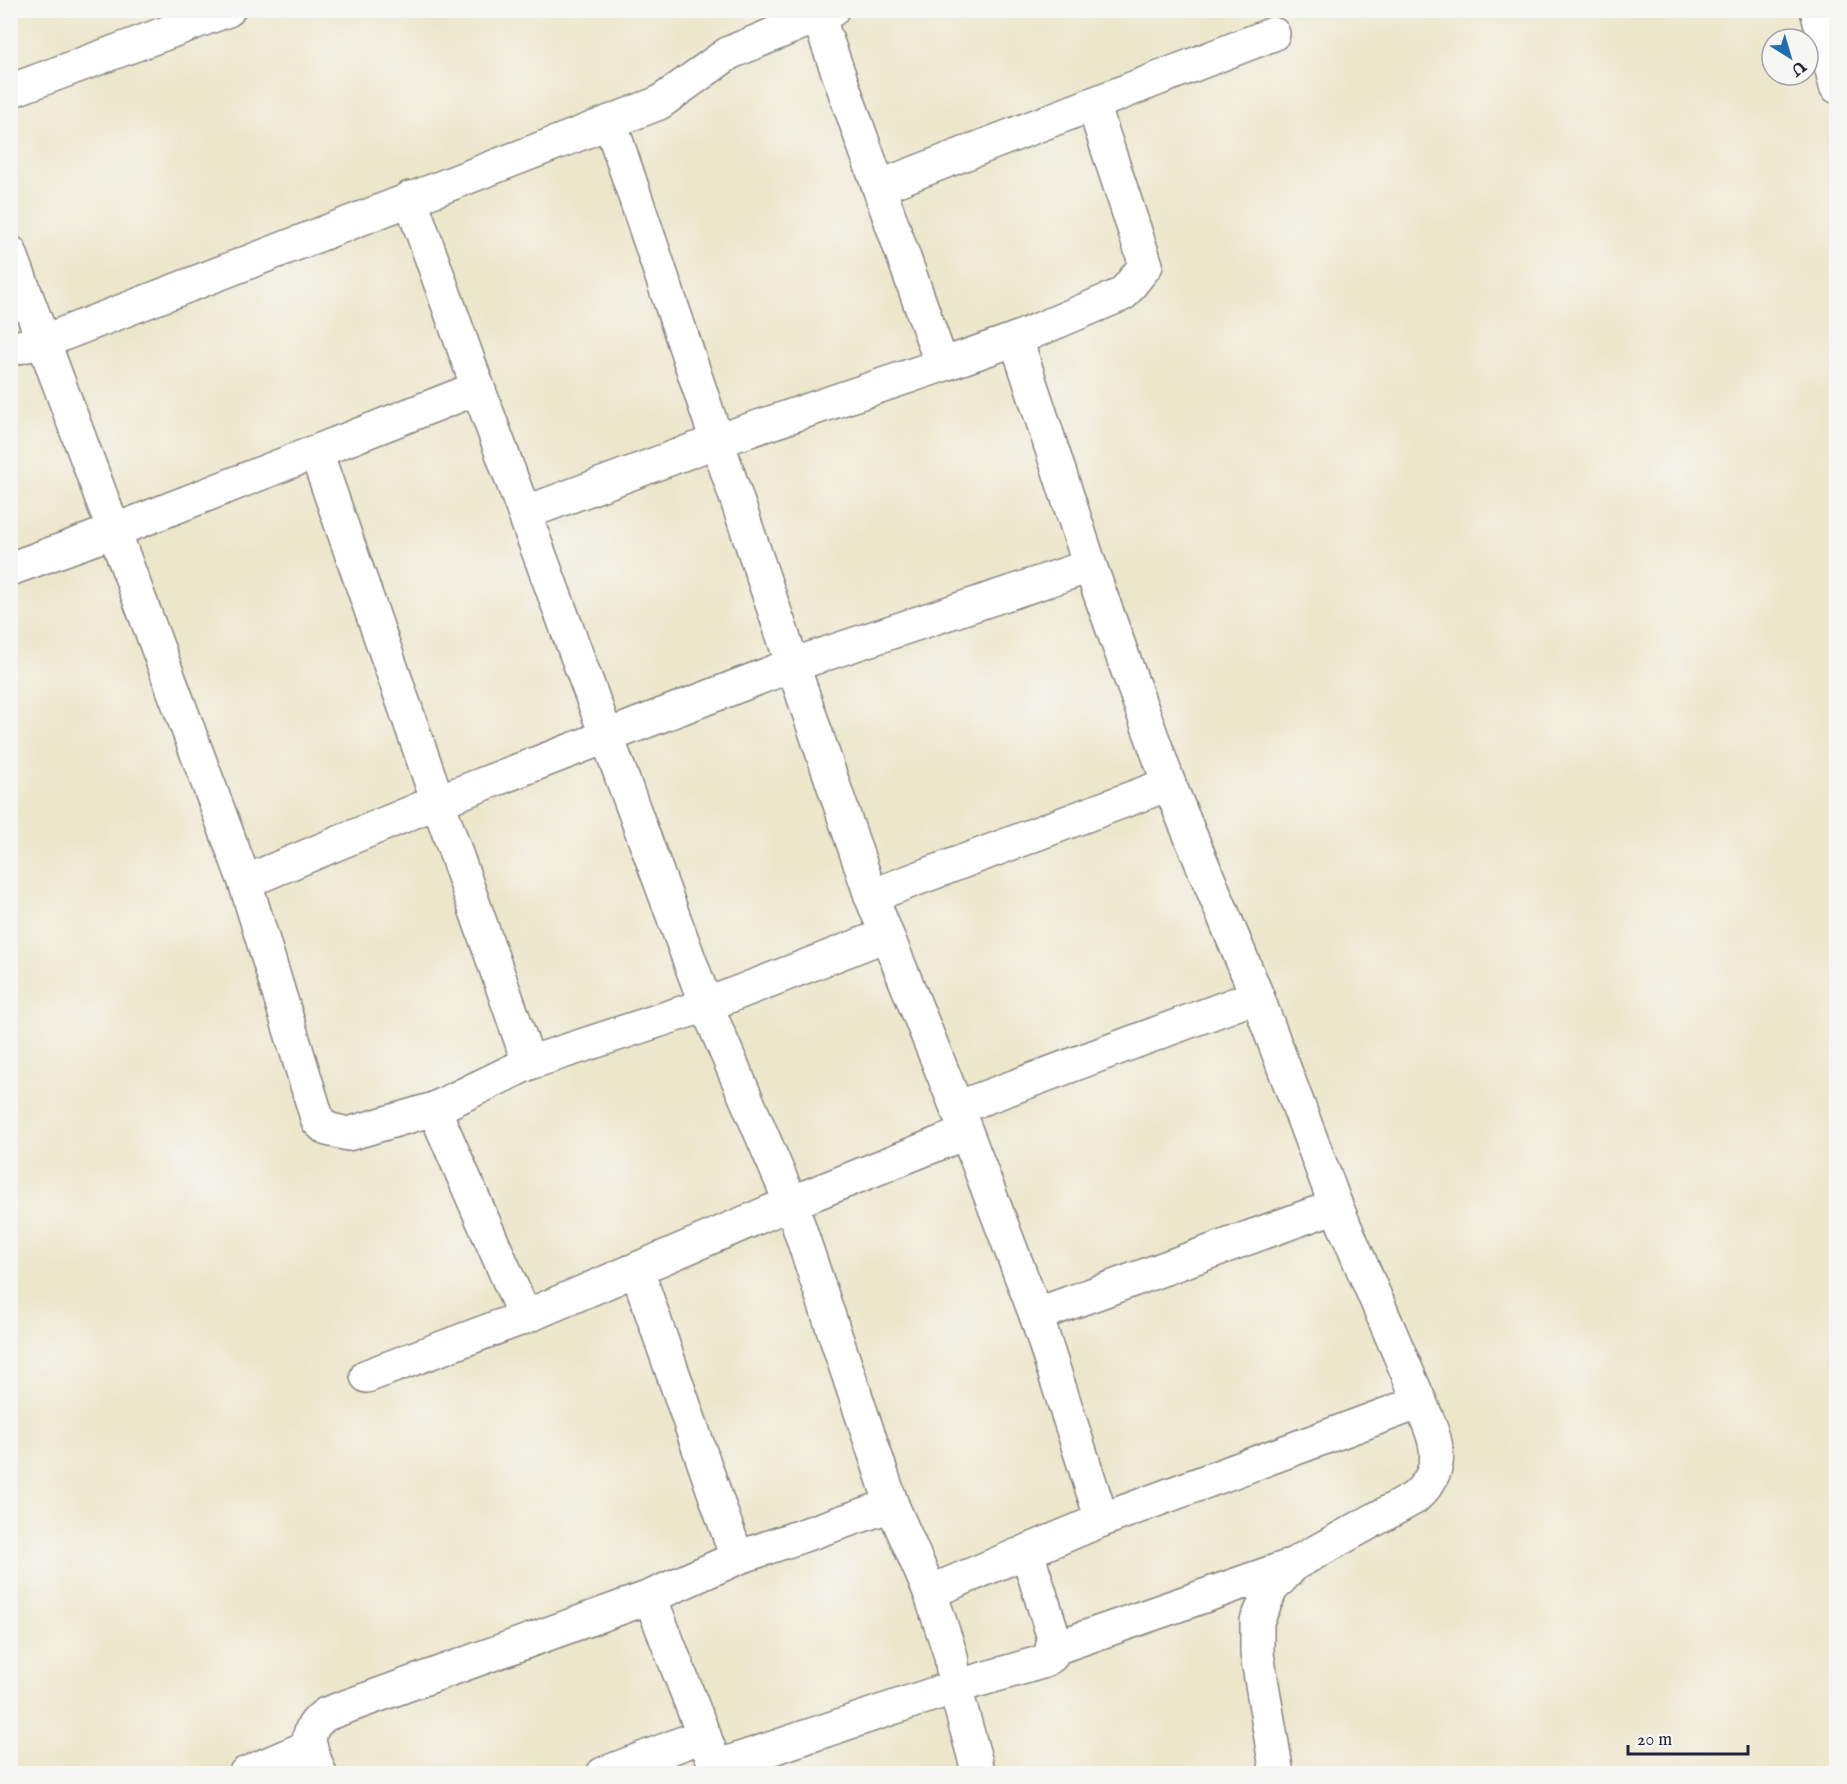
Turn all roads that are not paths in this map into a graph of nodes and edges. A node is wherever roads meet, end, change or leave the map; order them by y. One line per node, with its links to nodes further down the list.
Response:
1 (228, 10): 6 (street)
2 (1817, 10): 5 (street)
3 (822, 12): 8 (street); 9 (street)
4 (1273, 34): 7 (street)
5 (1836, 86)
6 (10, 91)
7 (1093, 104): 9 (street); 12 (street)
8 (610, 122): 10 (street); 17 (street)
9 (879, 187): 15 (street)
10 (410, 198): 13 (street); 16 (street)
11 (10, 252): 13 (street)
12 (1016, 339): 15 (street); 21 (street)
13 (45, 341): 14 (street); 20 (street)
14 (10, 349)
15 (942, 365): 17 (street)
16 (478, 388): 18 (street); 19 (street)
17 (717, 441): 19 (street); 23 (street)
18 (316, 452): 20 (street); 26 (street)
19 (525, 513): 24 (street)
20 (114, 531): 22 (street); 27 (street)
21 (1090, 566): 23 (street); 25 (street)
22 (10, 569)
23 (792, 665): 24 (street); 28 (street)
24 (605, 736): 26 (street); 31 (street)
25 (1169, 784): 28 (street); 30 (street)
26 (440, 801): 27 (street); 32 (street)
27 (245, 882): 33 (street)
28 (871, 896): 29 (street)
29 (886, 936): 31 (street); 34 (street)
30 (1257, 996): 34 (street); 36 (street)
31 (706, 1005): 32 (street); 35 (street)
32 (529, 1063): 33 (street)
33 (434, 1109): 39 (street)
34 (961, 1120): 35 (street); 38 (street)
35 (791, 1203): 37 (street); 42 (street)
36 (1336, 1206): 38 (street); 41 (street)
37 (637, 1270): 39 (street); 45 (street)
38 (1036, 1314): 43 (street)
39 (525, 1317): 40 (street)
40 (367, 1376)
41 (1420, 1402): 43 (street); 46 (street)
42 (892, 1505): 45 (street); 47 (street)
43 (1102, 1520): 44 (street)
44 (1027, 1552): 47 (street); 49 (street)
45 (737, 1558): 48 (street)
46 (1294, 1564): 49 (street); 57 (street)
47 (930, 1592): 50 (street)
48 (650, 1597): 51 (street); 52 (street)
49 (1052, 1649): 50 (street)
50 (955, 1687): 53 (street); 56 (street)
51 (704, 1735): 53 (street); 55 (street)
52 (315, 1760): 54 (street)
53 (718, 1770)
54 (245, 1773)
55 (603, 1773)
56 (979, 1773)
57 (1277, 1773)

